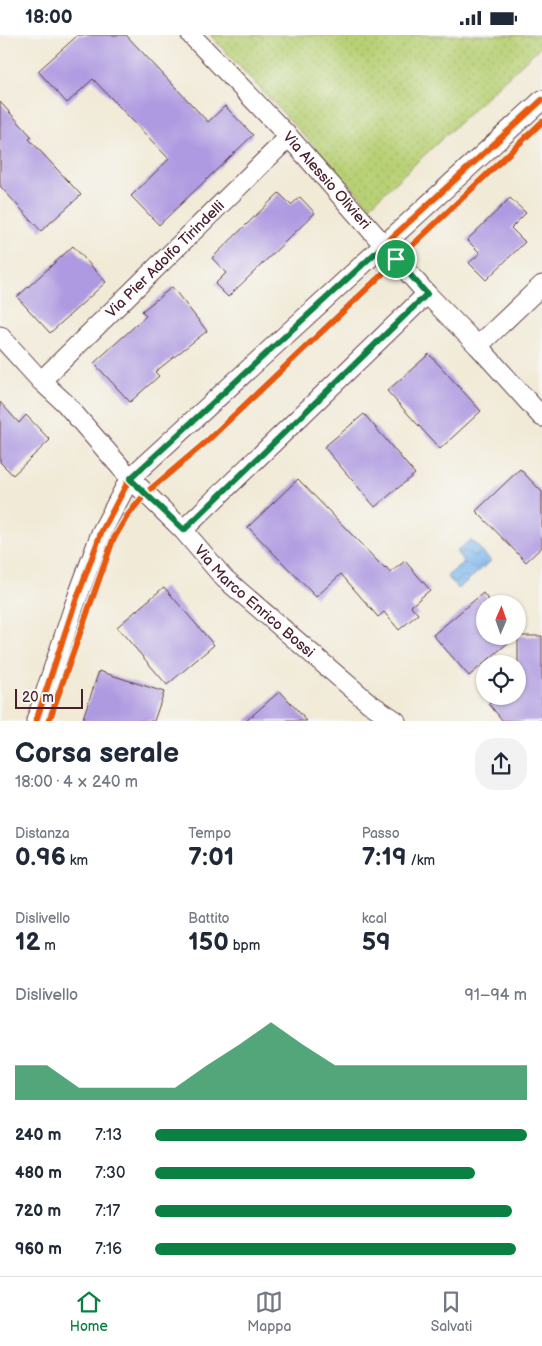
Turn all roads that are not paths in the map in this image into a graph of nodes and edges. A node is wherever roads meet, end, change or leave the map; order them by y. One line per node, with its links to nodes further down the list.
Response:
1 (191, 35): 3 (street, Via Alessio Olivieri)
2 (542, 100): 4 (street)
3 (289, 137): 4 (street, Via Alessio Olivieri); 9 (street, Via Pier Adolfo Tirindelli)
4 (384, 245): 6 (street, Via Alessio Olivieri); 11 (street)
5 (542, 285): 8 (street)
6 (427, 294): 8 (street, Via Alessio Olivieri); 12 (street)
7 (0, 336): 9 (street, Via Marco Enrico Bossi)
8 (478, 345): 10 (street, Via Alessio Olivieri)
9 (41, 381): 11 (street, Via Marco Enrico Bossi)
10 (542, 417)
11 (130, 479): 12 (street, Via Marco Enrico Bossi); 13 (street)
12 (184, 530): 14 (street, Via Marco Enrico Bossi)
13 (36, 721)
14 (396, 721)

